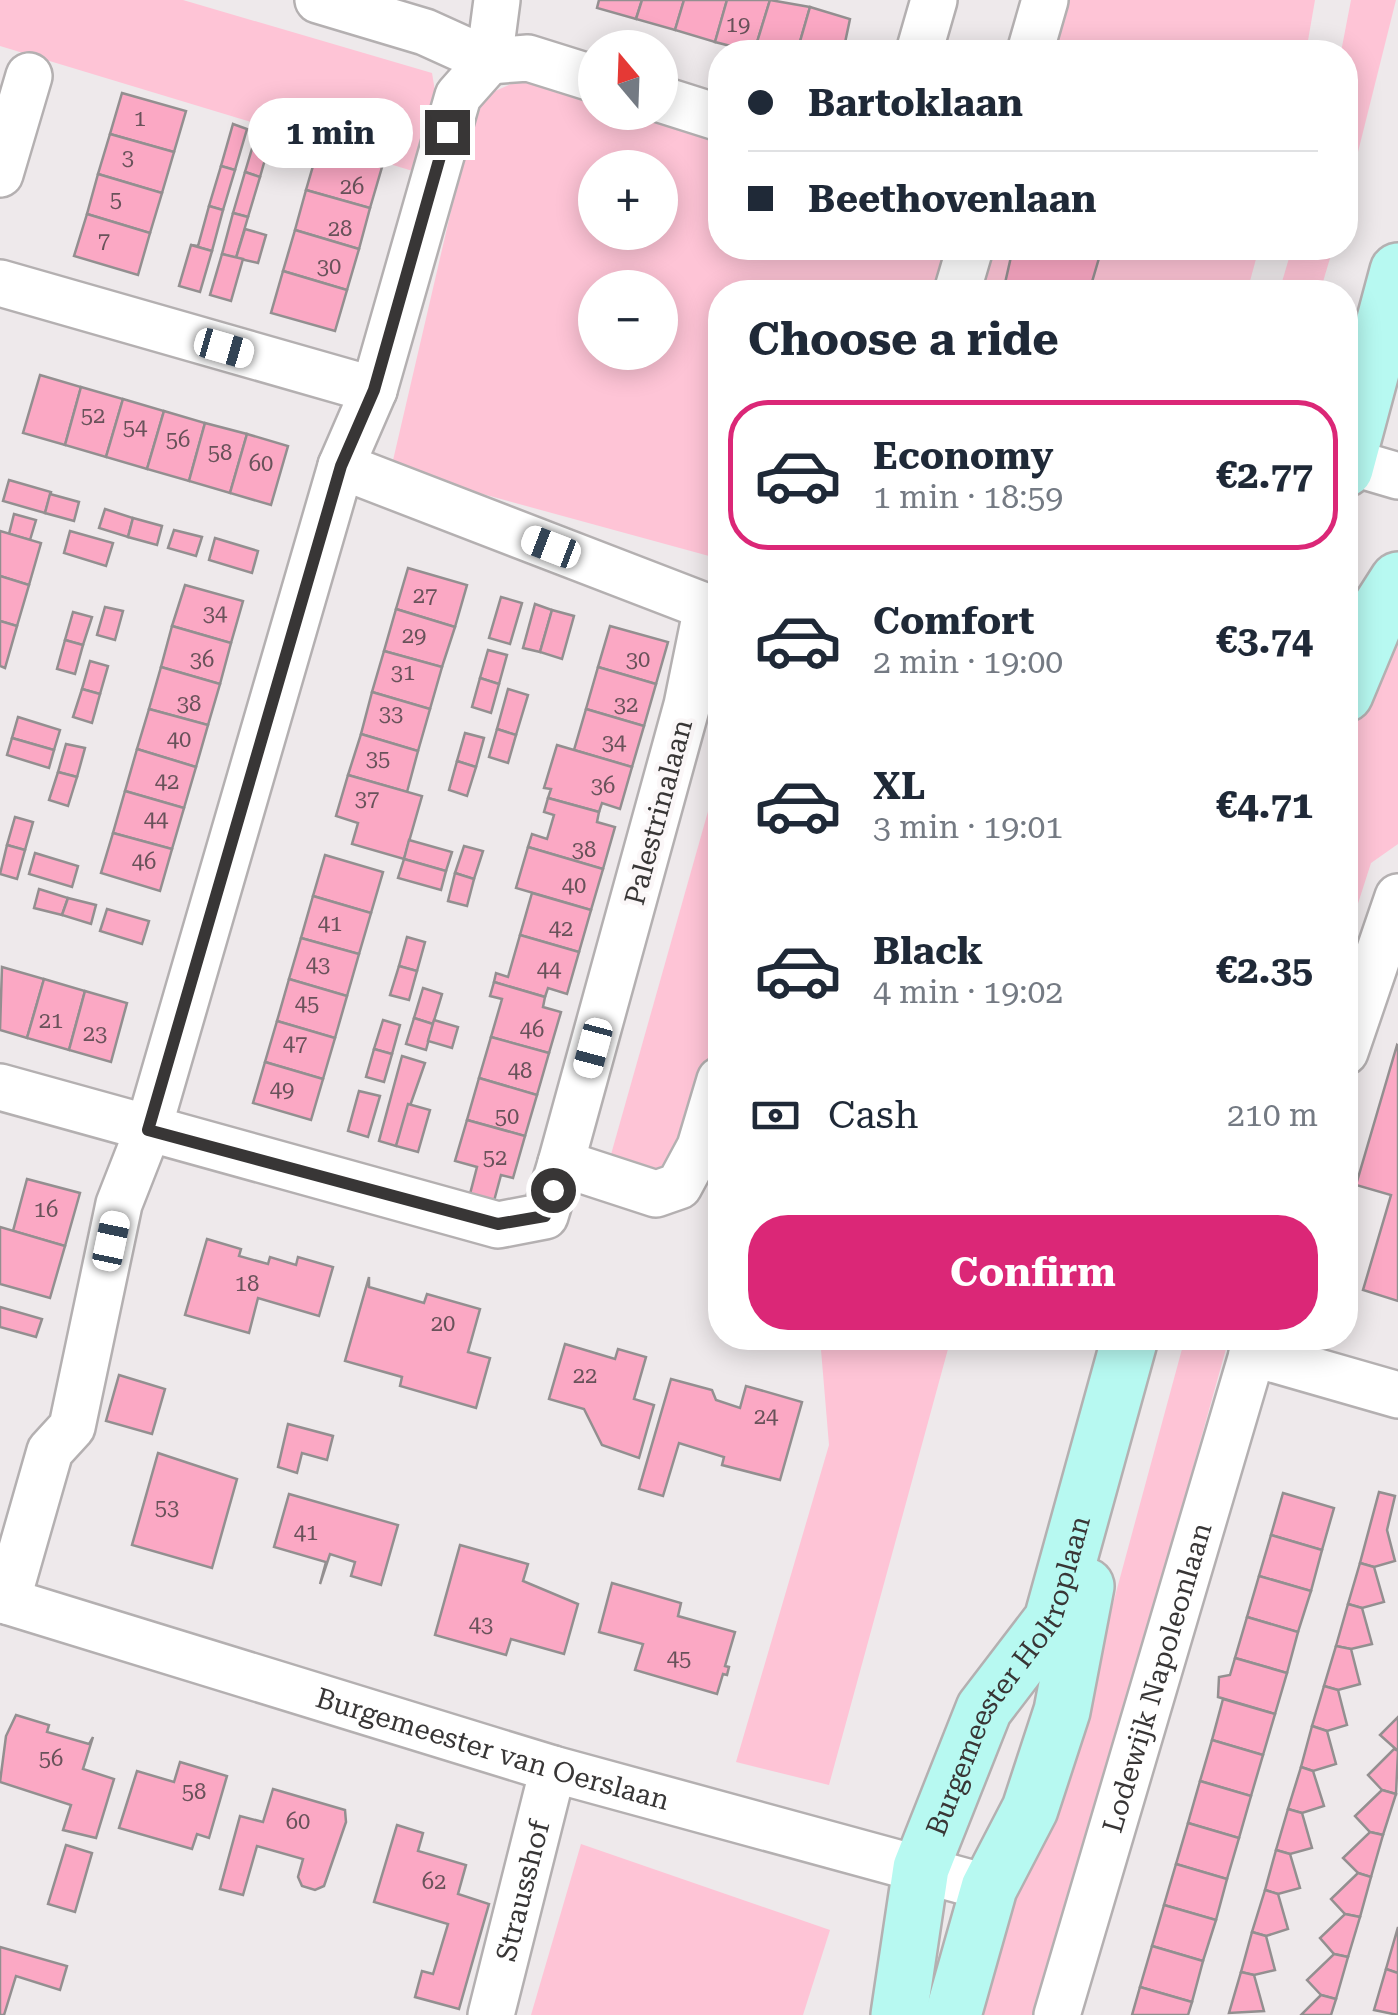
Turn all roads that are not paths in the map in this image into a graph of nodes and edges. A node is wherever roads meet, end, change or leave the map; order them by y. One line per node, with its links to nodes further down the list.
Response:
1 (318, 0): 7 (street)
2 (497, 0): 7 (street)
3 (934, 0): 5 (street)
4 (1045, 0): 6 (street)
5 (923, 40)
6 (1033, 40)
7 (488, 61): 8 (street); 15 (street)
8 (578, 74)
9 (29, 76): 12 (street)
10 (678, 105): 11 (street)
11 (708, 114)
12 (0, 174)
13 (1398, 271): 17 (street)
14 (0, 283): 15 (street)
15 (374, 390): 16 (street)
16 (341, 466): 24 (street); 25 (street, Palestrinalaan)
17 (1364, 469)
18 (1398, 580): 19 (street)
19 (1358, 660)
20 (1398, 897): 21 (street)
21 (1358, 1014)
22 (0, 1087): 24 (street)
23 (708, 1120): 25 (street)
24 (148, 1130): 25 (street); 31 (street)
25 (562, 1163)
26 (1127, 1350): 33 (street, Burgemeester Holtroplaan)
27 (1154, 1350): 34 (street, Burgemeester Holtroplaan)
28 (1254, 1350): 38 (street, Lodewijk Napoleonlaan)
29 (1269, 1350): 30 (street)
30 (1398, 1396)
31 (4, 1600): 32 (street, Burgemeester van Oerslaan)
32 (553, 1769): 33 (street, Burgemeester van Oerslaan); 35 (street, Strausshof)
33 (921, 1868): 34 (street, Burgemeester van Oerslaan); 36 (street, Burgemeester Holtroplaan)
34 (989, 1888): 37 (street, Burgemeester Holtroplaan)
35 (491, 2015)
36 (899, 2015)
37 (953, 2015)
38 (1057, 2015)

